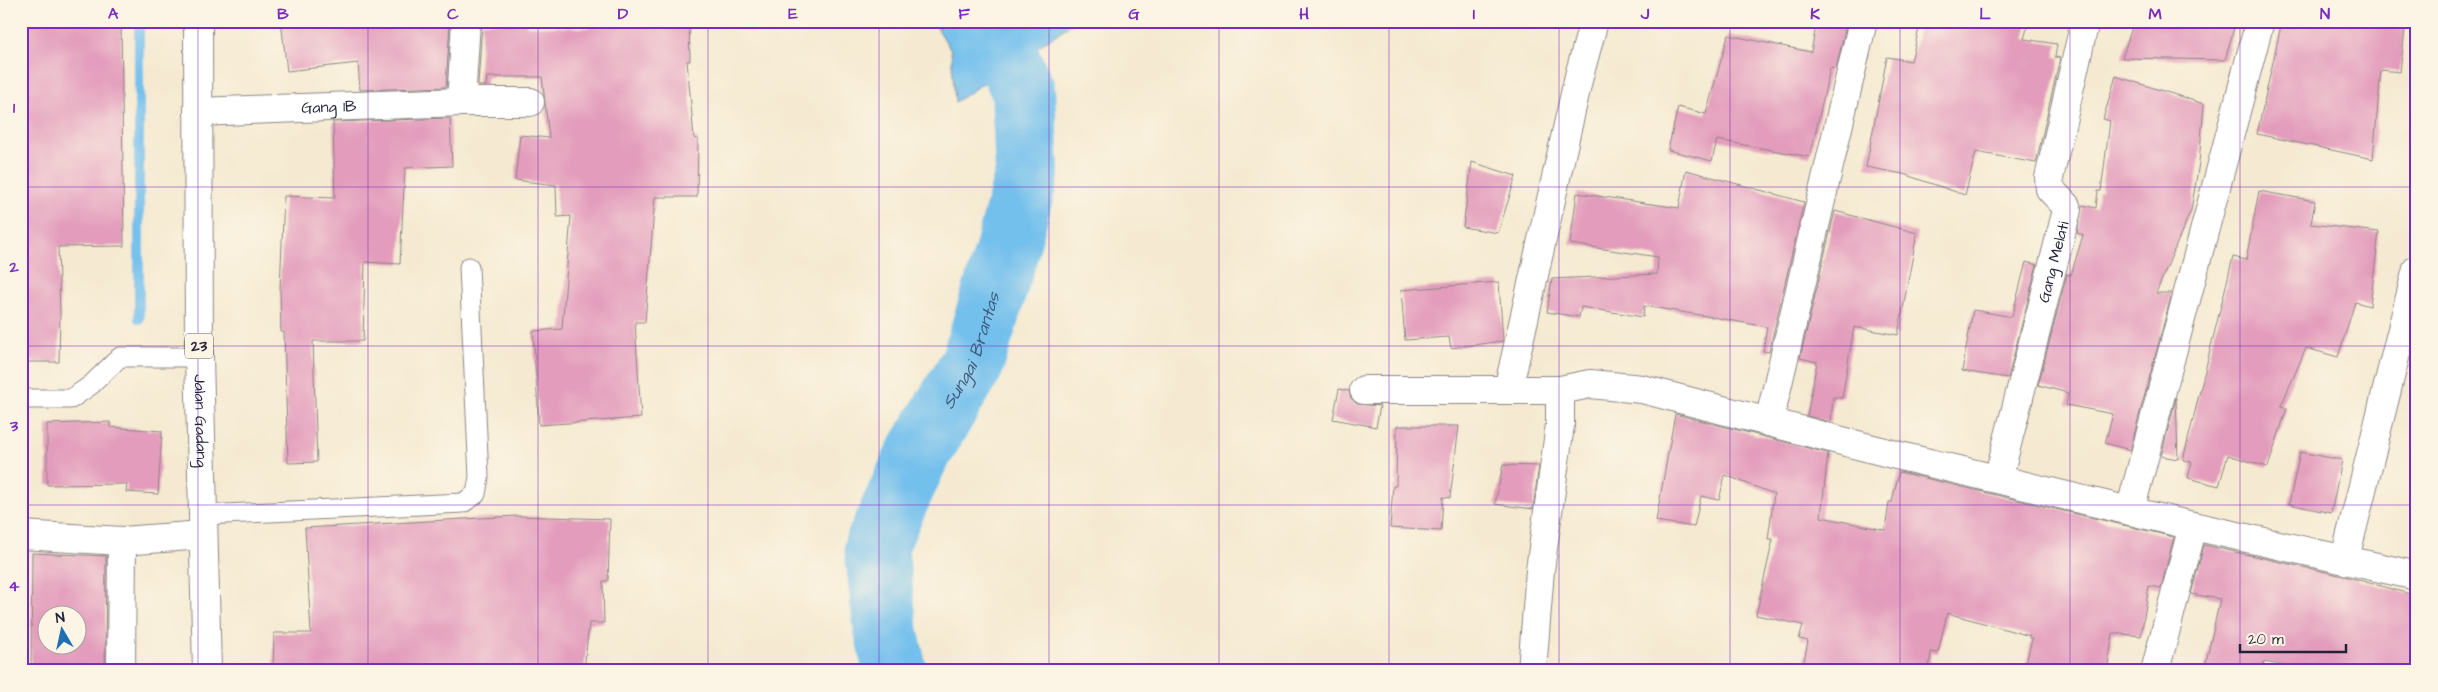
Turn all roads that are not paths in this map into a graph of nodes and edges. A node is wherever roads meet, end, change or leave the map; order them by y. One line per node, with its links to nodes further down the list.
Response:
1 (198, 21): 9 (main road, Jalan Gadang / 23)
2 (466, 21): 7 (main road)
3 (1594, 21): 14 (main road)
4 (1863, 21): 17 (main road)
5 (2085, 21): 18 (main road, Gang Melati)
6 (2260, 21): 19 (main road)
7 (461, 102): 8 (main road, Gang 1B); 9 (main road, Gang 1B)
8 (530, 102)
9 (198, 112): 12 (main road, Jalan Gadang / 23)
10 (469, 267): 20 (lane)
11 (2417, 269): 24 (main road)
12 (199, 357): 16 (lane); 20 (main road, Jalan Gadang / 23)
13 (1364, 390): 14 (main road)
14 (1508, 390): 15 (main road)
15 (1560, 390): 17 (main road); 28 (main road)
16 (21, 400)
17 (1769, 422): 18 (main road)
18 (1998, 479): 19 (main road)
19 (2130, 511): 21 (main road)
20 (203, 525): 23 (main road); 27 (main road, Jalan Gadang / 23)
21 (2193, 526): 24 (main road); 29 (main road)
22 (21, 535): 23 (main road)
23 (122, 541): 26 (main road)
24 (2345, 558): 25 (main road)
25 (2417, 576)
26 (121, 671)
27 (207, 671)
28 (1532, 671)
29 (2155, 671)

